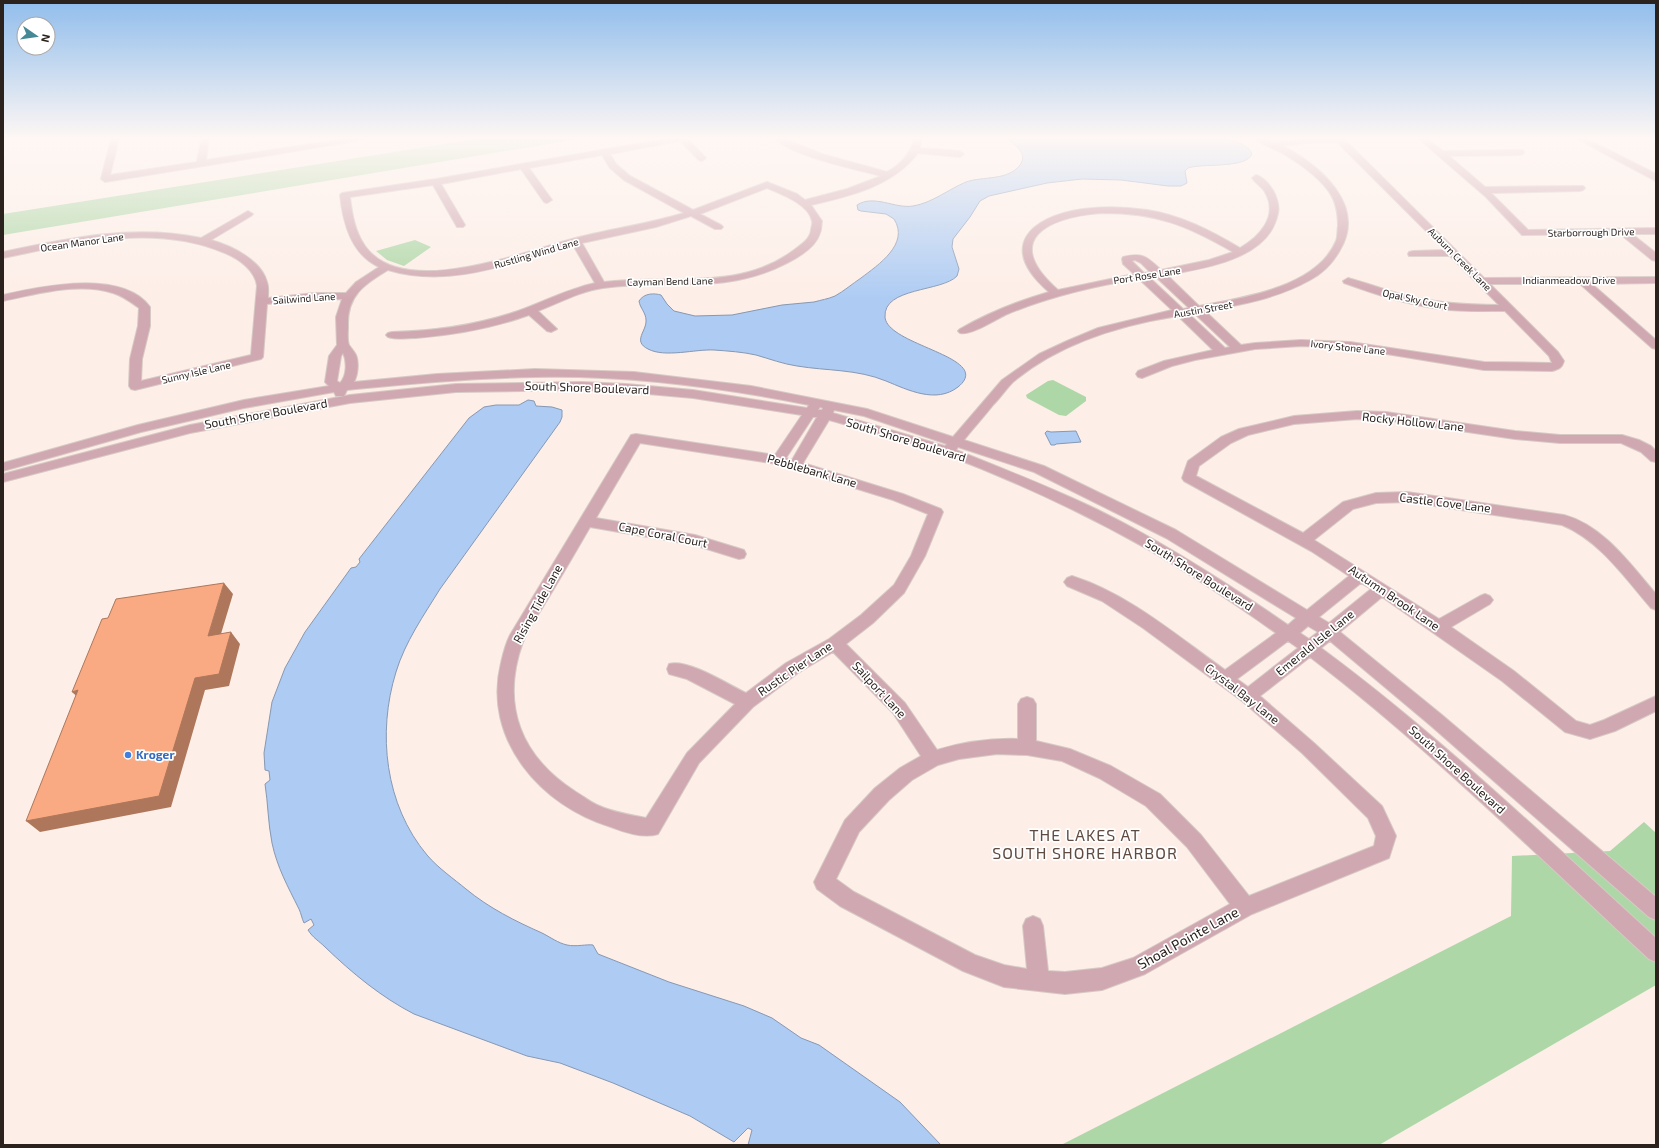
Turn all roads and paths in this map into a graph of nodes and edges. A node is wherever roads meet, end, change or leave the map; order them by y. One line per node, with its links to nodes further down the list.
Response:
1 (362, 193): 27 (street, Rustling Wind Lane)
2 (442, 193): 16 (street)
3 (542, 193): 12 (street)
4 (655, 193): 14 (street)
5 (747, 193): 14 (street, Rustling Wind Lane)
6 (788, 193): 13 (street, Cayman Bend Lane)
7 (844, 193): 13 (street)
8 (1269, 193): 22 (street, Port Rose Lane)
9 (1334, 193): 41 (street, Austin Street)
10 (1393, 193): 23 (street, Auburn Creek Lane)
11 (1485, 193): 18 (street, Starborrough Drive)
12 (547, 200)
13 (806, 203): 34 (street, Cayman Bend Lane)
14 (694, 213): 17 (street); 21 (street, Rustling Wind Lane)
15 (248, 214): 20 (street)
16 (460, 225)
17 (718, 227)
18 (1622, 231): 19 (street, Starborrough Drive); 26 (street)
19 (1656, 231)
20 (203, 241): 25 (street, Ocean Manor Lane); 38 (street, Ocean Manor Lane)
21 (576, 241): 27 (street, Rustling Wind Lane); 34 (street)
22 (1241, 252): 28 (street, Port Rose Lane); 35 (street)
23 (1453, 253): 24 (street); 33 (street, Auburn Creek Lane)
24 (1413, 254)
25 (3, 255)
26 (1656, 258)
27 (386, 267): 36 (street)
28 (1158, 273): 29 (street, Port Rose Lane); 29 (street); 41 (street)
29 (1142, 276): 35 (street, Port Rose Lane); 42 (street)
30 (1582, 280): 31 (street, Indianmeadow Drive); 33 (street, Indianmeadow Drive); 47 (street)
31 (1656, 280)
32 (1348, 281): 39 (street, Opal Sky Court)
33 (1481, 281): 39 (street, Auburn Creek Lane)
34 (601, 285): 40 (street, Cayman Bend Lane)
35 (1056, 293): 44 (street, Port Rose Lane)
36 (348, 296): 38 (street, Sailwind Lane); 46 (street)
37 (3, 298): 50 (street, Sunny Isle Lane)
38 (261, 302): 50 (street, Ocean Manor Lane)
39 (1508, 308): 51 (street, Auburn Creek Lane)
40 (530, 310): 43 (street); 45 (street, Cayman Bend Lane)
41 (1196, 310): 42 (street, Austin Street); 48 (street)
42 (1181, 312): 49 (street); 57 (street, Austin Street)
43 (551, 329)
44 (964, 331)
45 (392, 335)
46 (343, 345): 53 (street); 53 (street)
47 (1656, 346)
48 (1239, 349): 49 (street, Ivory Stone Lane); 51 (street, Ivory Stone Lane)
49 (1222, 352): 52 (street, Ivory Stone Lane)
50 (257, 357)
51 (1557, 365)
52 (1142, 374)
53 (340, 395): 54 (street, South Shore Boulevard); 60 (street, South Shore Boulevard)
54 (813, 408): 55 (street, South Shore Boulevard); 59 (street)
55 (828, 410): 57 (street, South Shore Boulevard); 61 (street)
56 (636, 438): 59 (street, Pebblebank Lane); 66 (street, Rising Tide Lane)
57 (952, 447): 74 (street, South Shore Boulevard); 77 (street, South Shore Boulevard)
58 (1656, 458): 64 (street, Rocky Hollow Lane)
59 (778, 460): 61 (street, Pebblebank Lane)
60 (41, 462): 62 (street, South Shore Boulevard); 63 (street, South Shore Boulevard)
61 (796, 464): 65 (street, Pebblebank Lane)
62 (3, 467)
63 (3, 478)
64 (1189, 478): 67 (street, Autumn Brook Lane)
65 (936, 512): 78 (street, Rustic Pier Lane)
66 (586, 521): 68 (street, Cape Coral Court); 88 (street, Rising Tide Lane)
67 (1304, 540): 69 (street, Autumn Brook Lane); 73 (street, Castle Cove Lane)
68 (739, 554)
69 (1360, 575): 71 (street, Autumn Brook Lane); 74 (street, Emerald Isle Lane)
70 (1072, 582): 81 (street, Crystal Bay Lane)
71 (1381, 589): 75 (street, Autumn Brook Lane); 76 (street, Emerald Isle Lane)
72 (1485, 600): 75 (street)
73 (1656, 604)
74 (1308, 618): 76 (street, South Shore Boulevard); 77 (street, Emerald Isle Lane)
75 (1438, 627): 84 (street, Autumn Brook Lane)
76 (1330, 632): 79 (street, Emerald Isle Lane); 91 (street, South Shore Boulevard)
77 (1288, 633): 79 (street, South Shore Boulevard); 81 (street, Emerald Isle Lane)
78 (835, 643): 83 (street, Rustic Pier Lane); 87 (street, Sailport Lane)
79 (1310, 648): 82 (street, Emerald Isle Lane); 93 (street, South Shore Boulevard)
80 (675, 668): 83 (street)
81 (1225, 679): 82 (street, Crystal Bay Lane)
82 (1248, 696): 89 (street, Crystal Bay Lane)
83 (747, 702): 88 (street, Rustic Pier Lane)
84 (1656, 703)
85 (1028, 704): 86 (street)
86 (1027, 747): 87 (street); 90 (street)
87 (933, 759): 94 (street, Shoal Pointe Lane)
88 (651, 828)
89 (1386, 836): 90 (street, Shoal Pointe Lane)
90 (1245, 906): 94 (street, Shoal Pointe Lane)
91 (1656, 910)
92 (1033, 926): 94 (street)
93 (1656, 952)
94 (1038, 981)

